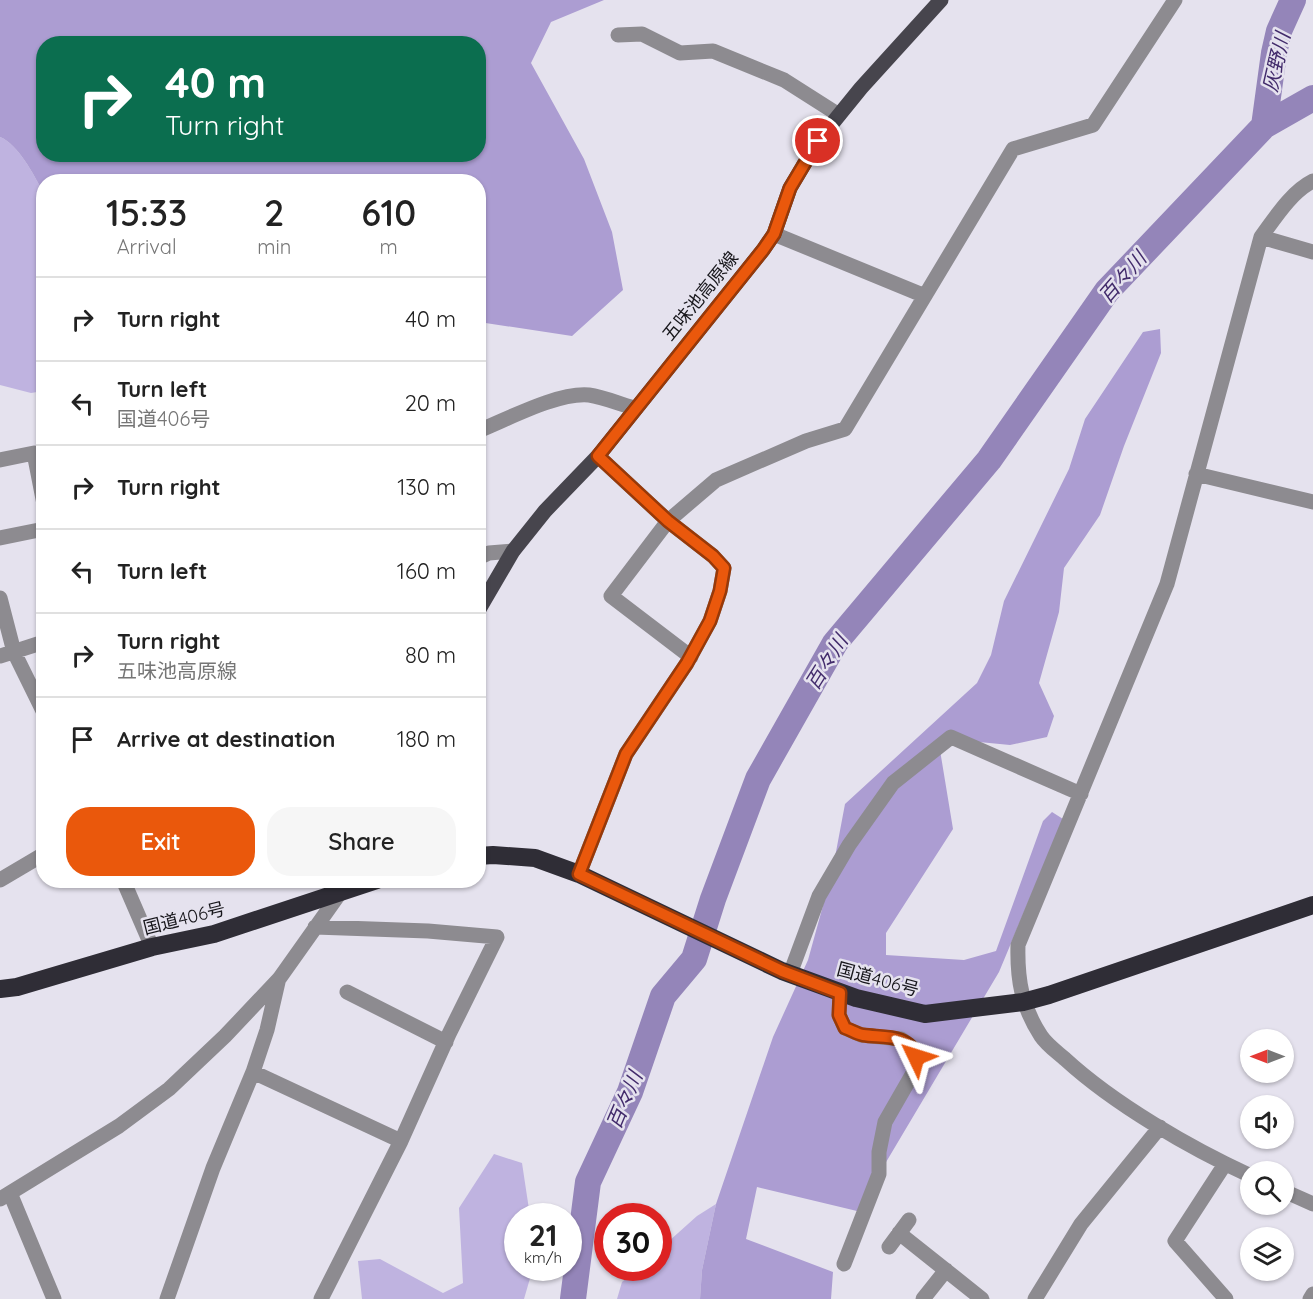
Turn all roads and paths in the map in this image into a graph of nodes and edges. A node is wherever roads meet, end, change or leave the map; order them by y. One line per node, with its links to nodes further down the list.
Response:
1 (941, 0): 4 (main road, 五味池高原線)
2 (1175, 0): 9 (street)
3 (618, 35): 4 (street)
4 (839, 115): 6 (main road, 五味池高原線)
5 (1313, 181): 7 (street)
6 (774, 234): 9 (street); 10 (main road, 五味池高原線)
7 (1260, 237): 8 (street); 15 (street)
8 (1313, 252)
9 (926, 296): 17 (street)
10 (634, 408): 11 (street); 12 (main road, 五味池高原線)
11 (486, 428)
12 (598, 456): 17 (street); 20 (main road, 五味池高原線)
13 (0, 460): 14 (street)
14 (36, 463)
15 (1196, 474): 16 (street); 28 (street)
16 (1313, 502)
17 (668, 521): 26 (street); 26 (street)
18 (36, 531): 19 (street)
19 (0, 538)
20 (513, 551): 21 (street); 22 (main road, 五味池高原線)
21 (486, 554)
22 (486, 597)
23 (0, 598): 25 (street)
24 (36, 645): 25 (street)
25 (7, 654): 27 (street)
26 (691, 657): 31 (street)
27 (36, 700)
28 (1081, 794): 39 (street); 44 (street)
29 (486, 855): 31 (highway, 国道406号)
30 (36, 859): 32 (street)
31 (579, 874): 39 (highway, 国道406号)
32 (0, 880)
33 (126, 888): 38 (street)
34 (340, 888): 38 (highway, 国道406号)
35 (342, 888): 37 (street)
36 (1313, 905): 44 (highway, 国道406号)
37 (315, 927): 40 (street); 45 (street)
38 (152, 947): 41 (highway, 国道406号)
39 (786, 973): 43 (highway, 国道406号)
40 (279, 979): 46 (street); 52 (street)
41 (0, 989)
42 (347, 992): 45 (street)
43 (840, 993): 44 (highway, 国道406号); 57 (street)
44 (1023, 1002): 47 (street)
45 (446, 1042): 48 (street)
46 (253, 1072): 48 (street); 61 (street)
47 (1160, 1127): 49 (street); 65 (street)
48 (401, 1141): 62 (street)
49 (1225, 1164): 50 (street); 66 (street)
50 (1240, 1171)
51 (1294, 1195): 53 (street)
52 (5, 1196): 60 (street)
53 (1313, 1204)
54 (909, 1220): 55 (street)
55 (899, 1233): 56 (street); 58 (street)
56 (890, 1247)
57 (844, 1264)
58 (946, 1270): 63 (street); 64 (street)
59 (1313, 1294): 67 (street)
60 (54, 1299)
61 (167, 1299)
62 (321, 1299)
63 (923, 1299)
64 (982, 1299)
65 (1035, 1299)
66 (1226, 1299)
67 (1310, 1299)

